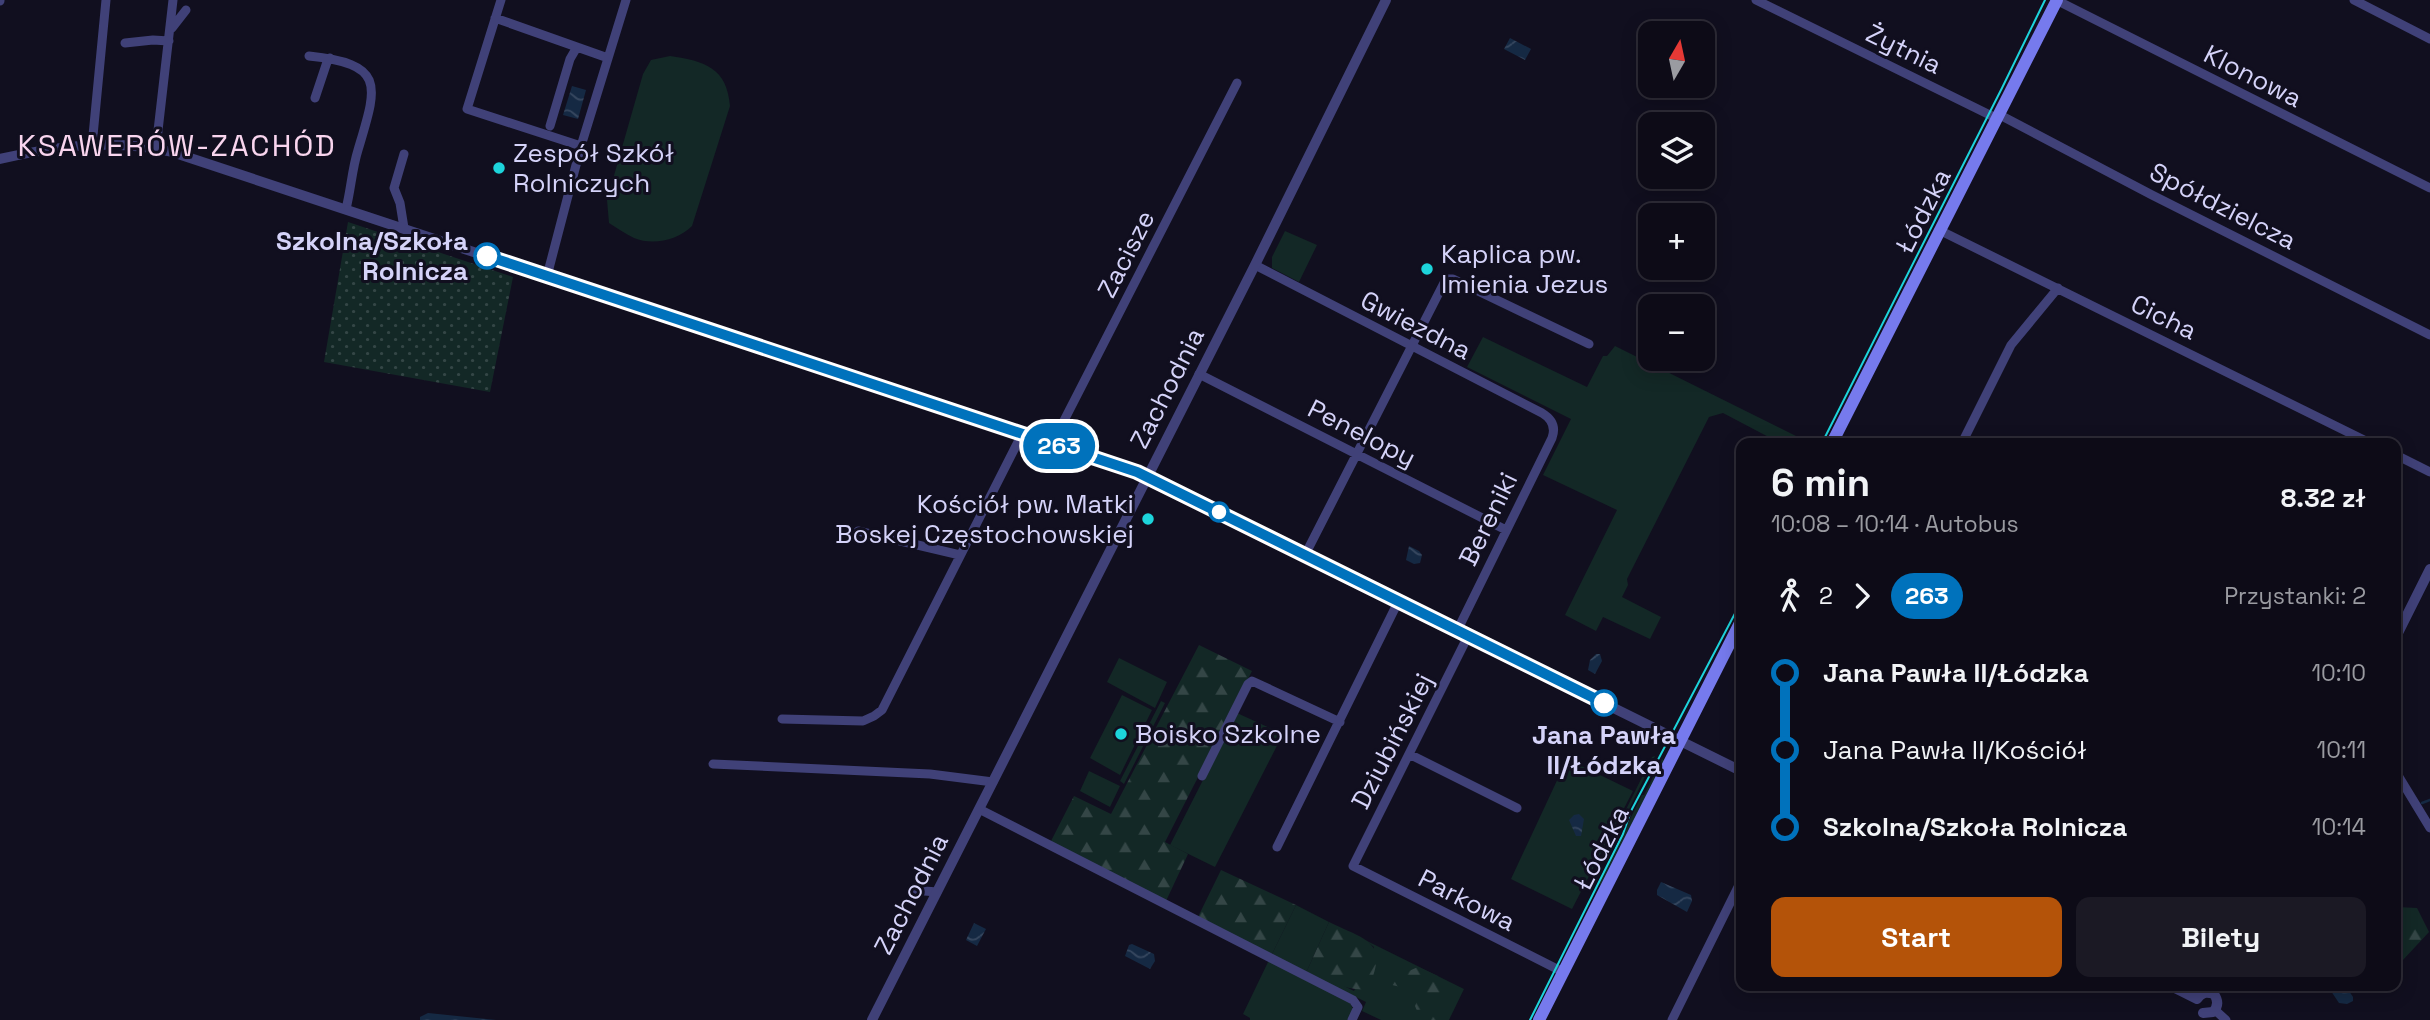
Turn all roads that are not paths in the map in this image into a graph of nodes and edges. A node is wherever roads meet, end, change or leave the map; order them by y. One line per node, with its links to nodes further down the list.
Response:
1 (106, 0): 22 (street)
2 (173, 0): 11 (street)
3 (501, 0): 10 (street)
4 (626, 0): 17 (street)
5 (1386, 0): 31 (street, Zachodnia)
6 (1756, 0): 20 (street, Żytnia)
7 (2057, 0): 20 (main road, Łódzka); 27 (street, Klonowa)
8 (2354, 0): 12 (street)
9 (186, 10): 11 (street)
10 (495, 18): 14 (street); 23 (street)
11 (169, 37): 13 (street); 24 (street)
12 (2430, 38)
13 (125, 43)
14 (577, 47): 17 (street); 21 (street)
15 (309, 56): 16 (street)
16 (330, 58): 19 (street); 28 (street)
17 (608, 58): 23 (street)
18 (1237, 83): 43 (street, Zacisze)
19 (315, 98)
20 (1997, 116): 30 (main road, Łódzka); 34 (street, Spółdzielcza)
21 (550, 125)
22 (92, 146): 24 (street); 26 (street)
23 (581, 146): 32 (street)
24 (156, 148): 28 (street)
25 (404, 154): 29 (street)
26 (0, 159)
27 (2430, 188)
28 (346, 209): 29 (street)
29 (404, 228): 32 (street)
30 (1939, 230): 33 (street, Cicha); 40 (main road, Łódzka)
31 (1255, 265): 36 (street, Gwiezdna); 37 (street, Zachodnia)
32 (547, 276): 39 (street)
33 (2058, 288): 41 (street); 42 (street, Cicha)
34 (2430, 335)
35 (1588, 344): 36 (street)
36 (1411, 346): 38 (street, Gwiezdna); 44 (street)
37 (1199, 374): 44 (street, Penelopy); 47 (street, Zachodnia)
38 (1553, 426): 48 (street, Bereniki)
39 (1022, 433): 43 (street); 50 (street)
40 (1835, 438)
41 (1964, 438)
42 (2360, 438)
43 (1052, 444): 47 (street)
44 (1356, 454): 48 (street, Penelopy); 51 (street)
45 (2401, 458): 46 (street)
46 (2430, 472)
47 (1147, 477): 51 (street); 66 (street, Zachodnia)
48 (1506, 530): 55 (street, Bereniki)
49 (858, 531): 50 (street)
50 (960, 555): 58 (street)
51 (1305, 555): 53 (street)
52 (2430, 569): 54 (street)
53 (1398, 602): 55 (street); 59 (street)
54 (2401, 627)
55 (1457, 631): 57 (street)
56 (1736, 631): 60 (main road, Łódzka)
57 (1468, 636): 60 (street); 61 (street, Dziubińskiej)
58 (782, 719)
59 (1340, 722): 64 (street); 71 (street)
60 (1681, 741): 63 (street); 76 (main road, Łódzka)
61 (1409, 754): 67 (street); 72 (street, Dziubińskiej)
62 (713, 764): 66 (street)
63 (1736, 768)
64 (1202, 776)
65 (2401, 779): 69 (street)
66 (993, 782): 68 (street, Zachodnia)
67 (1517, 808)
68 (979, 809): 75 (street, Zachodnia); 84 (street)
69 (2426, 812): 70 (street)
70 (2430, 828)
71 (1277, 847)
72 (1353, 866): 76 (street, Parkowa)
73 (912, 890): 75 (street)
74 (1736, 891): 86 (street)
75 (937, 892): 83 (street, Zachodnia)
76 (1563, 972): 85 (main road, Łódzka)
77 (2181, 991): 80 (street)
78 (2212, 991): 80 (street)
79 (2216, 991): 81 (street)
80 (2197, 999): 82 (street)
81 (2216, 1010): 82 (street); 87 (street)
82 (2201, 1016)
83 (872, 1020)
84 (1352, 1020)
85 (1539, 1020)
86 (1672, 1020)
87 (2226, 1020)

